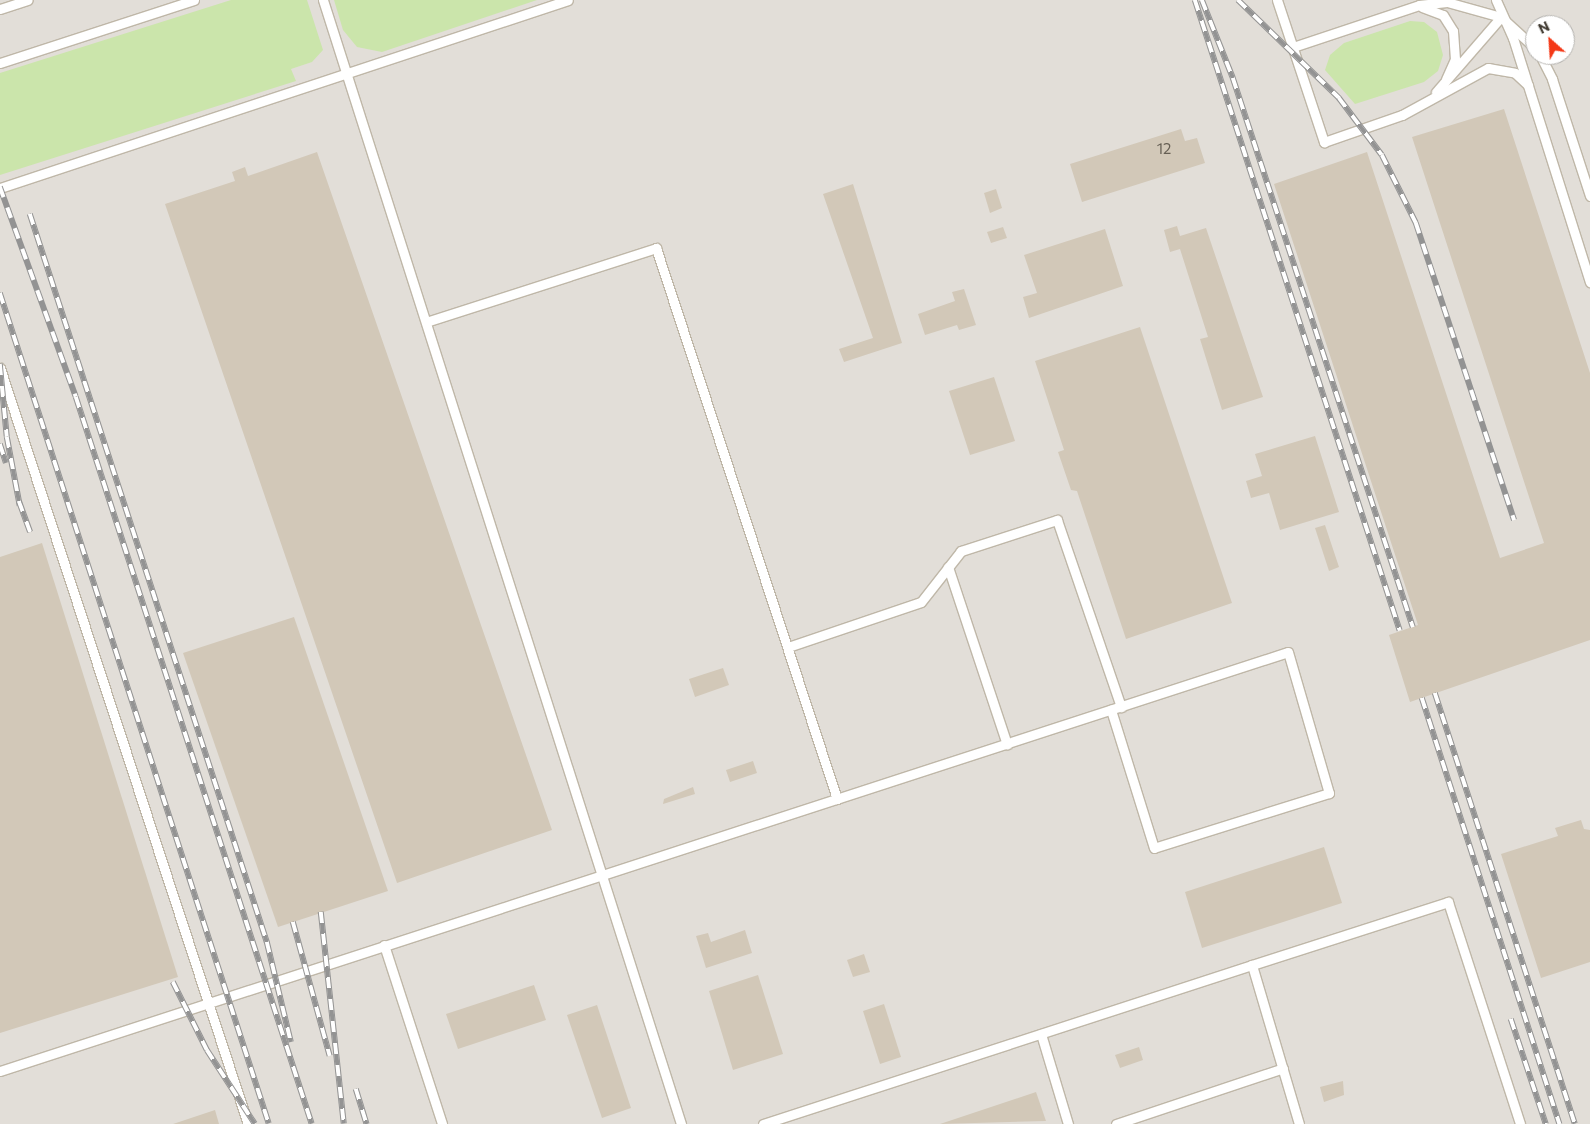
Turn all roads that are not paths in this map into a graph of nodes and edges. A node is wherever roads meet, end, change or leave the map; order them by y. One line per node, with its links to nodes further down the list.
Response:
1 (28, 0): 8 (lane)
2 (194, 0): 12 (lane)
3 (323, 0): 14 (lane)
4 (568, 0): 14 (lane)
5 (1277, 0): 11 (lane)
6 (1496, 0): 9 (lane)
7 (1414, 7): 9 (lane); 11 (lane); 16 (lane)
8 (0, 9)
9 (1501, 17): 10 (lane); 15 (lane); 16 (lane)
10 (1525, 39)
11 (1293, 47): 17 (lane)
12 (0, 63)
13 (1545, 65): 19 (lane)
14 (348, 74): 18 (lane); 21 (lane)
15 (1528, 85): 17 (lane); 20 (lane)
16 (1443, 86): 17 (lane)
17 (1424, 102)
18 (0, 188)
19 (1590, 196)
20 (1590, 282)
21 (426, 322): 24 (lane); 29 (lane)
22 (0, 368): 32 (lane)
23 (948, 567): 24 (lane); 25 (lane); 27 (lane)
24 (788, 647): 28 (lane)
25 (1120, 706): 26 (lane); 26 (lane)
26 (1111, 710): 27 (lane)
27 (1007, 744): 28 (lane)
28 (837, 799): 29 (lane)
29 (603, 876): 30 (lane); 38 (lane)
30 (384, 944): 32 (lane); 37 (lane)
31 (1252, 965): 33 (lane); 34 (lane); 43 (lane)
32 (207, 1002): 35 (lane); 36 (lane)
33 (1040, 1034): 39 (lane); 40 (lane)
34 (1283, 1068): 41 (lane); 42 (lane)
35 (0, 1070)
36 (248, 1124)
37 (442, 1124)
38 (681, 1124)
39 (763, 1124)
40 (1068, 1124)
41 (1116, 1124)
42 (1300, 1124)
43 (1520, 1124)

